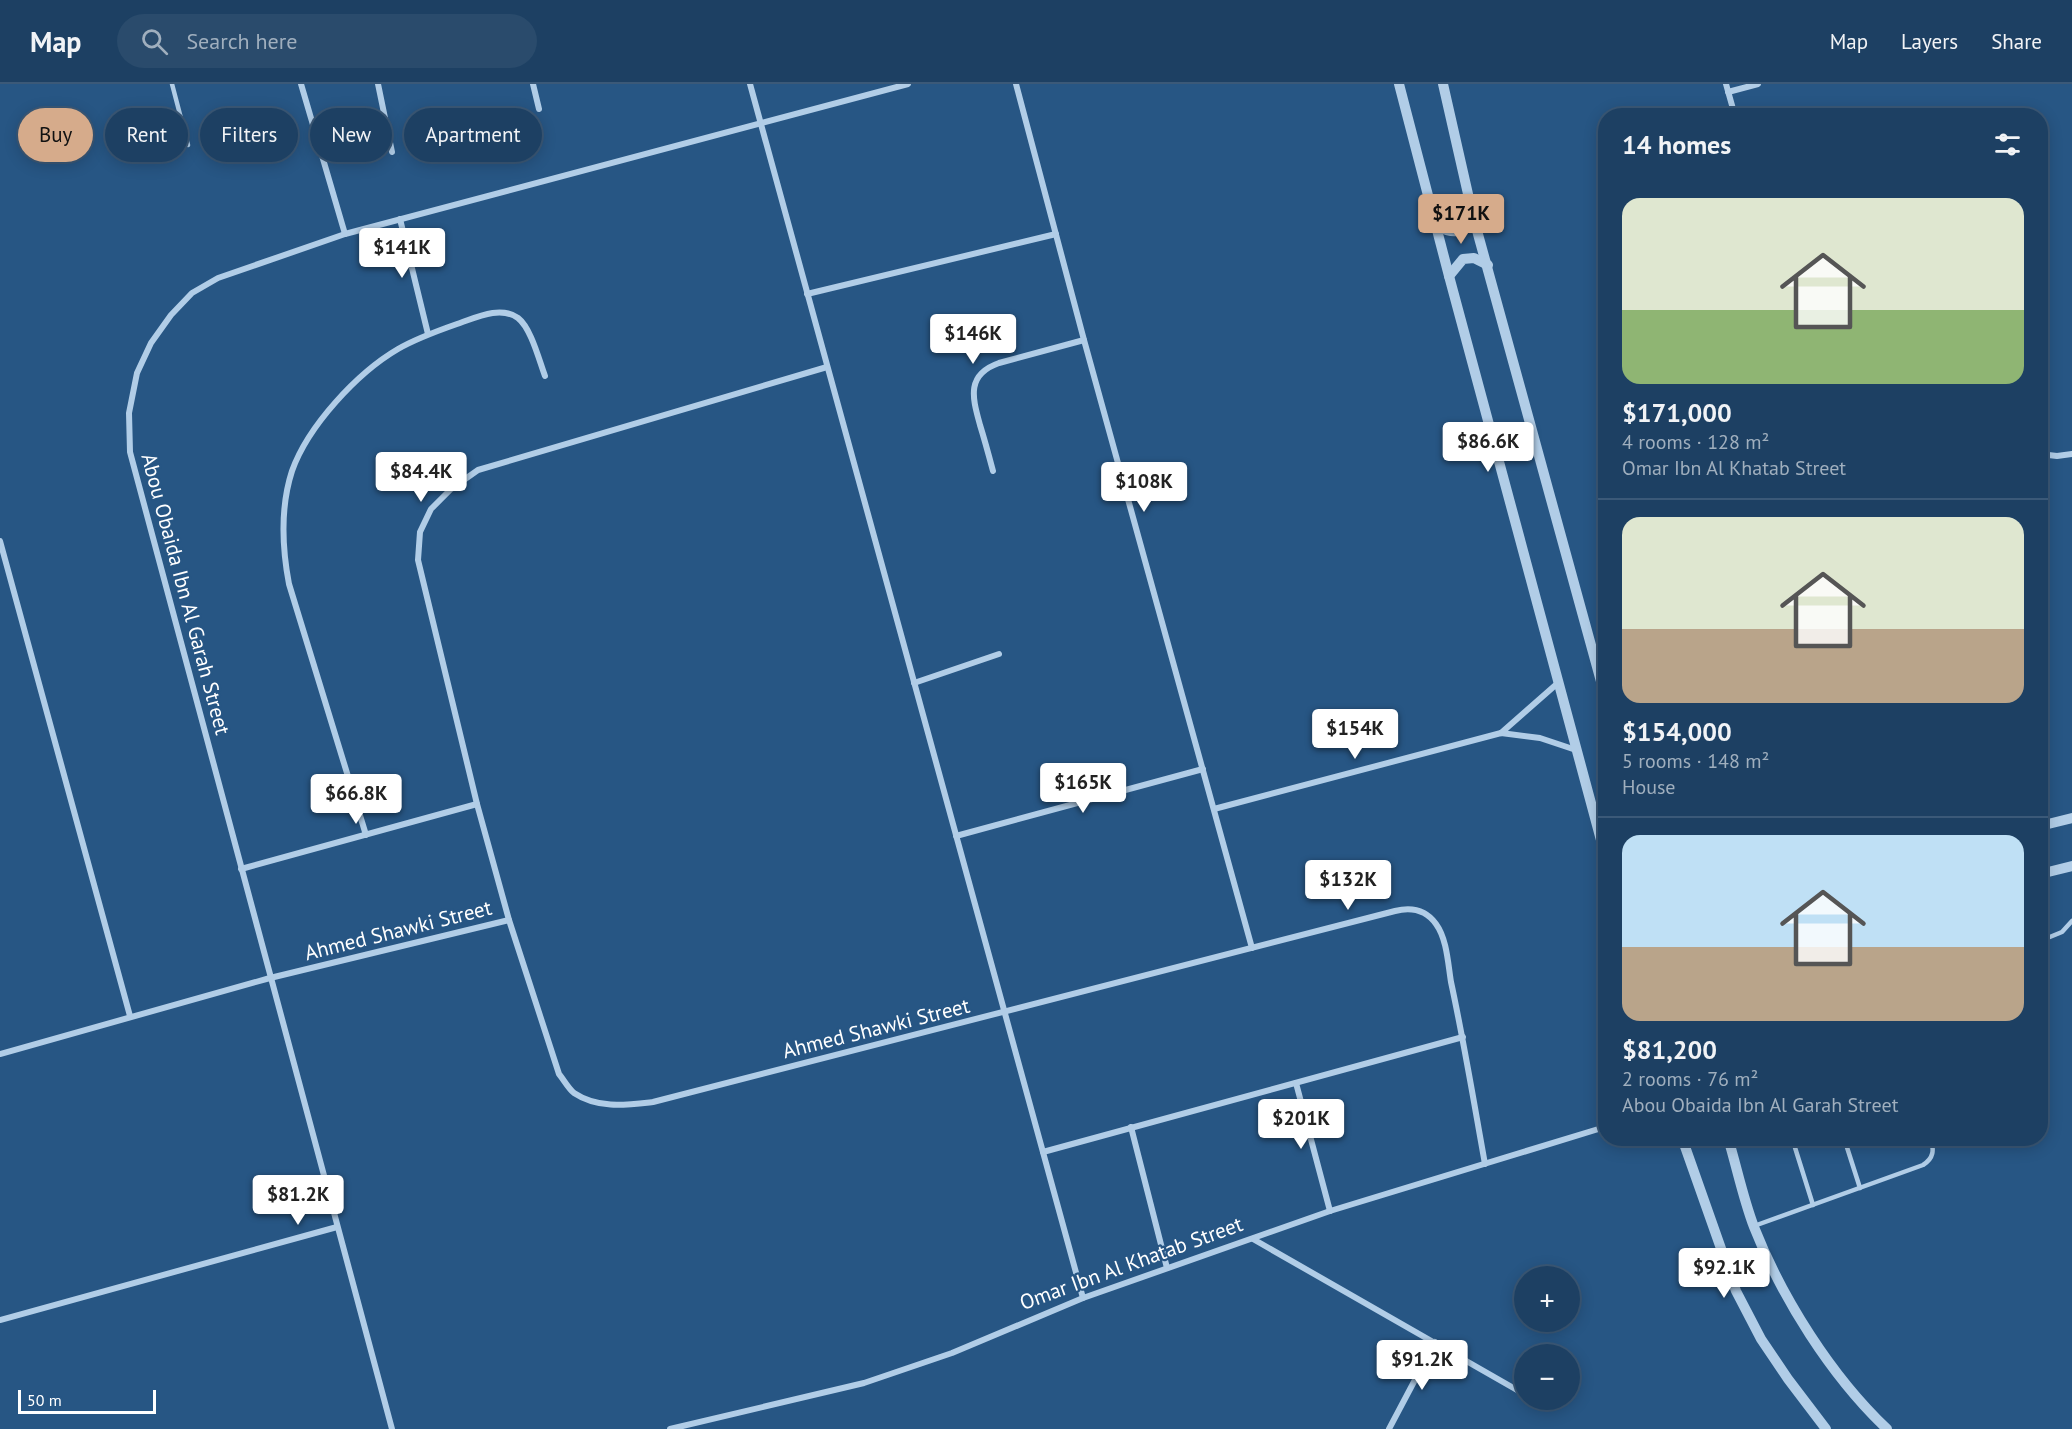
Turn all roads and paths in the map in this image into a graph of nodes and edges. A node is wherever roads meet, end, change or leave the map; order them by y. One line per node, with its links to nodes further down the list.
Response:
1 (172, 84): 13 (lane)
2 (301, 84): 21 (street)
3 (378, 84): 14 (street)
4 (533, 84): 15 (street)
5 (750, 84): 17 (street)
6 (908, 84): 17 (street, Abou Obaida Ibn Al Garah Street)
7 (1016, 84): 22 (street)
8 (1399, 84): 20 (street)
9 (1443, 84): 18 (street)
10 (1726, 84): 12 (street)
11 (1758, 84): 12 (street)
12 (1728, 92): 16 (street)
13 (178, 108)
14 (383, 108)
15 (539, 108)
16 (1733, 108)
17 (761, 124): 19 (street, Abou Obaida Ibn Al Garah Street); 25 (street)
18 (1473, 216): 20 (street); 23 (street)
19 (400, 219): 21 (street, Abou Obaida Ibn Al Garah Street); 26 (street)
20 (1437, 226): 24 (street)
21 (345, 234): 49 (street, Abou Obaida Ibn Al Garah Street)
22 (1056, 234): 25 (street); 27 (street)
23 (1488, 265): 24 (street); 35 (street)
24 (1449, 276): 36 (street)
25 (807, 294): 28 (street)
26 (428, 334): 29 (street); 46 (street)
27 (1084, 340): 32 (street); 40 (street)
28 (827, 367): 37 (street); 41 (street)
29 (545, 375)
30 (2072, 454): 31 (street)
31 (2048, 455)
32 (993, 471)
33 (0, 541): 57 (street)
34 (999, 654): 37 (street)
35 (1598, 670)
36 (1559, 682): 38 (street); 39 (street)
37 (914, 683): 47 (street)
38 (1501, 733): 39 (street); 42 (street)
39 (1577, 750): 45 (street)
40 (1203, 769): 42 (street); 47 (street)
41 (477, 804): 46 (street); 51 (street)
42 (1214, 809): 54 (street)
43 (2072, 818): 44 (street)
44 (2048, 824)
45 (1598, 829)
46 (366, 835): 49 (street)
47 (956, 836): 56 (street)
48 (2072, 866): 50 (street)
49 (241, 869): 55 (street, Abou Obaida Ibn Al Garah Street)
50 (2048, 872)
51 (508, 920): 55 (street, Ahmed Shawki Street); 56 (street, Ahmed Shawki Street)
52 (2072, 921): 53 (lane)
53 (2048, 938)
54 (1252, 948): 56 (street, Ahmed Shawki Street); 58 (street, Ahmed Shawki Street)
55 (270, 978): 57 (street, Ahmed Shawki Street); 74 (street, Abou Obaida Ibn Al Garah Street)
56 (1005, 1013): 68 (street)
57 (130, 1016): 59 (street, Ahmed Shawki Street)
58 (1463, 1036): 60 (street); 69 (street, Ahmed Shawki Street)
59 (0, 1054)
60 (1296, 1083): 61 (street); 72 (street)
61 (1131, 1127): 68 (street); 76 (street)
62 (1598, 1129): 69 (street, Omar Ibn Al Khatab Street)
63 (1685, 1146): 84 (street)
64 (1730, 1146): 73 (street)
65 (1795, 1146): 71 (lane)
66 (1847, 1146): 70 (lane)
67 (1932, 1146): 70 (lane)
68 (1043, 1152): 77 (street)
69 (1485, 1164): 72 (street, Omar Ibn Al Khatab Street)
70 (1860, 1188): 71 (lane)
71 (1813, 1205): 73 (lane)
72 (1330, 1211): 75 (street, Omar Ibn Al Khatab Street)
73 (1754, 1226): 85 (street)
74 (337, 1227): 78 (street); 81 (street, Abou Obaida Ibn Al Garah Street)
75 (1253, 1239): 76 (street, Omar Ibn Al Khatab Street); 79 (street)
76 (1167, 1268): 77 (street, Omar Ibn Al Khatab Street)
77 (1083, 1298): 82 (street, Omar Ibn Al Khatab Street)
78 (0, 1320)
79 (1435, 1342): 80 (street); 83 (street)
80 (1514, 1388)
81 (392, 1429)
82 (670, 1429)
83 (1389, 1429)
84 (1826, 1429)
85 (1887, 1429)

